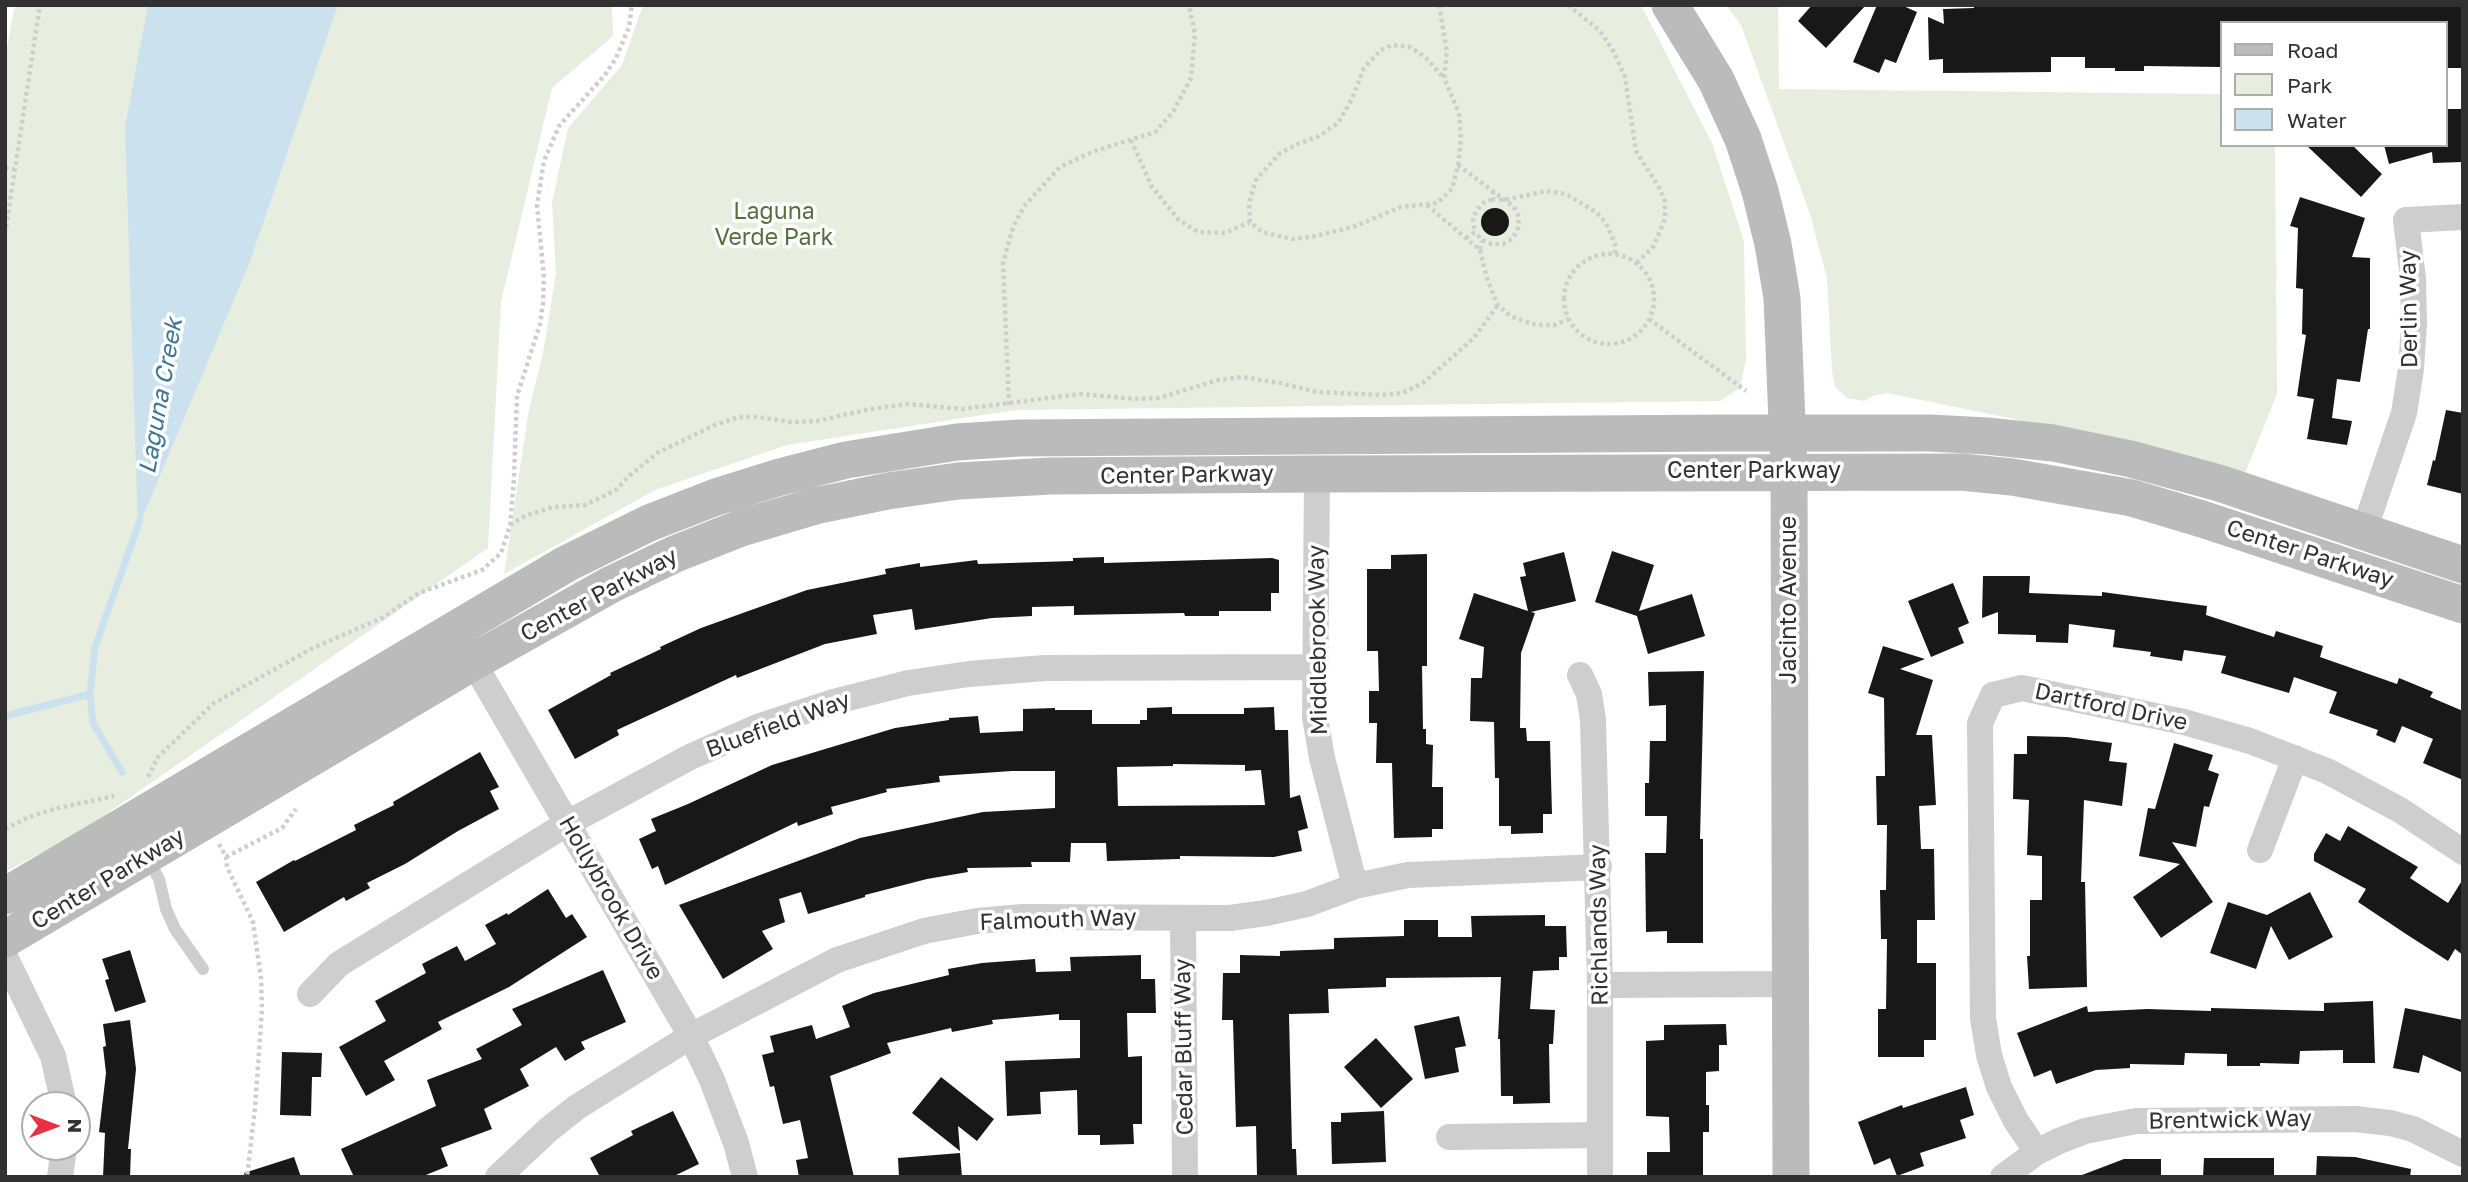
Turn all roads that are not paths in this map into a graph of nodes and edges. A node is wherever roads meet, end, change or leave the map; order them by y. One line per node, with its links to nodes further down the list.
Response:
1 (1670, 5): 3 (main road, Jacinto Avenue)
2 (2463, 218): 6 (street, Derlin Way)
3 (1787, 432): 4 (main road, Jacinto Avenue); 6 (main road, Center Parkway); 9 (main road, Center Parkway)
4 (1789, 471): 5 (main road, Center Parkway); 8 (main road, Center Parkway); 25 (main road, Jacinto Avenue)
5 (1317, 474): 10 (main road, Center Parkway); 11 (street, Middlebrook Way)
6 (2364, 531): 7 (main road, Center Parkway)
7 (2463, 565)
8 (2463, 605)
9 (454, 630): 10 (street, Hollybrook Drive); 20 (main road, Center Parkway)
10 (473, 662): 14 (street, Hollybrook Drive); 17 (main road, Center Parkway)
11 (1314, 667): 14 (street, Bluefield Way); 19 (street, Middlebrook Way)
12 (1580, 675): 18 (street, Richlands Way)
13 (2295, 758): 15 (street); 16 (street, Dartford Drive); 32 (street, Dartford Drive)
14 (568, 823): 27 (street, Bluefield Way); 28 (street, Hollybrook Drive)
15 (2260, 850)
16 (2463, 852)
17 (146, 856): 22 (main road, Center Parkway); 24 (lane)
18 (1599, 867): 19 (street, Falmouth Way); 26 (street, Richlands Way)
19 (1355, 886): 21 (street, Falmouth Way)
20 (5, 895)
21 (1183, 918): 28 (street, Falmouth Way); 36 (street, Cedar Bluff Way)
22 (5, 939)
23 (5, 957): 29 (street)
24 (203, 969)
25 (1790, 984): 26 (street); 38 (main road, Jacinto Avenue)
26 (1600, 985): 30 (street, Richlands Way)
27 (310, 995)
28 (691, 1036): 34 (street, Falmouth Way); 35 (street, Hollybrook Drive)
29 (61, 1091)
30 (1599, 1135): 31 (street); 37 (street, Richlands Way)
31 (1449, 1137)
32 (2037, 1152): 33 (street, Brentwick Way); 39 (street, Brentwick Way)
33 (2463, 1154)
34 (498, 1177)
35 (745, 1177)
36 (1185, 1177)
37 (1600, 1177)
38 (1791, 1177)
39 (2003, 1177)

